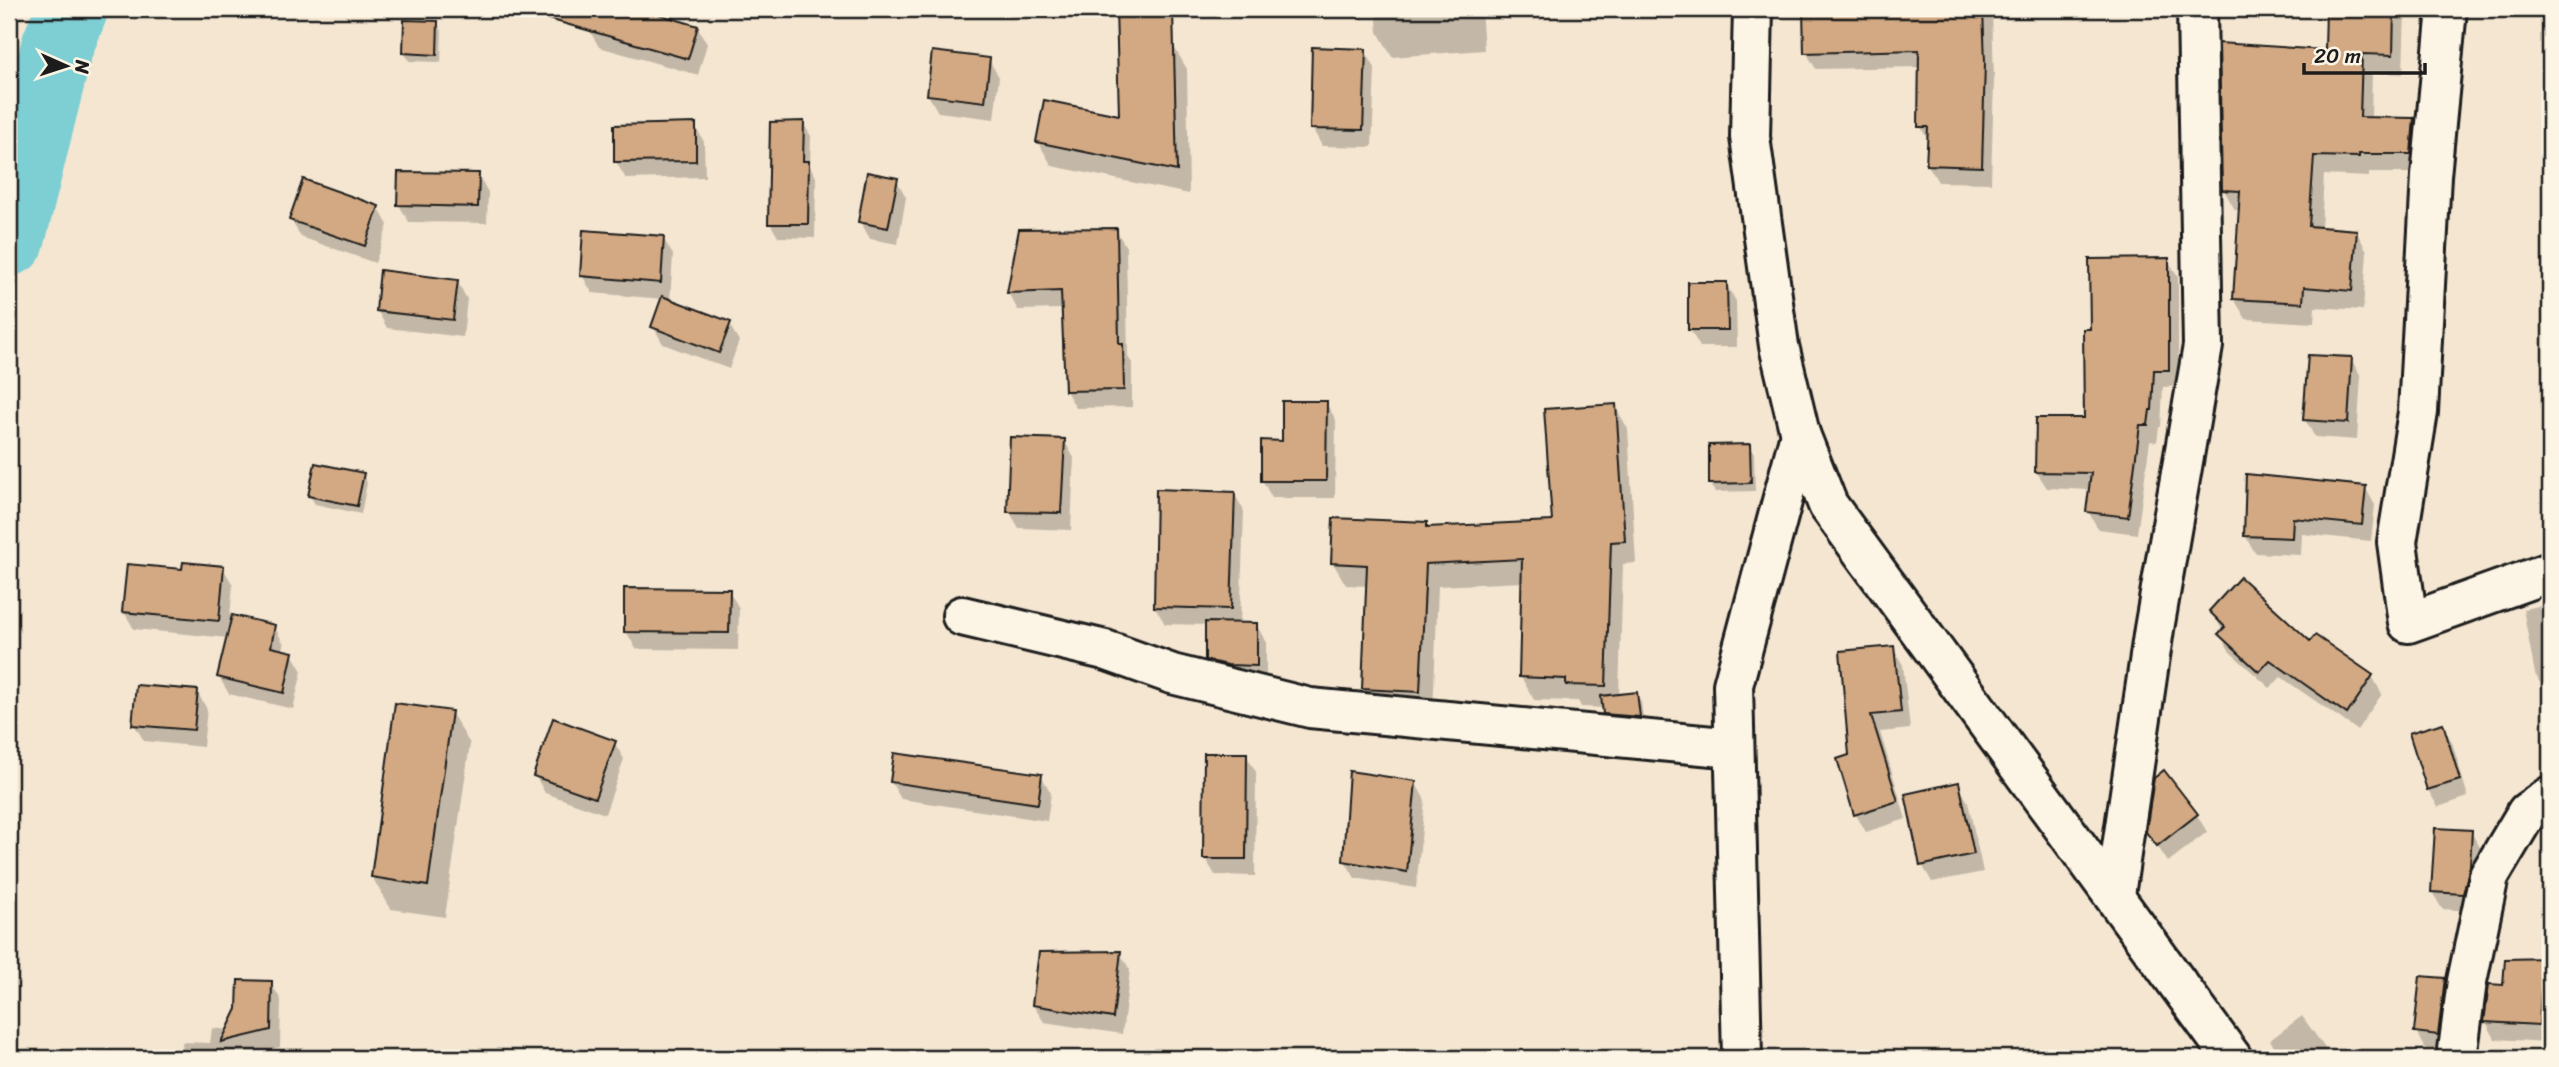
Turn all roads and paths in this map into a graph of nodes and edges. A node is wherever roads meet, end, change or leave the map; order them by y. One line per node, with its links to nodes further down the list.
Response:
1 (1754, 9): 4 (street)
2 (2197, 9): 9 (street)
3 (2447, 9): 5 (street)
4 (1800, 434): 7 (street); 9 (street)
5 (2550, 572)
6 (962, 616): 7 (street)
7 (1734, 748): 10 (street)
8 (2550, 796): 12 (street)
9 (2115, 895): 11 (street)
10 (1742, 1058)
11 (2232, 1058)
12 (2457, 1058)

